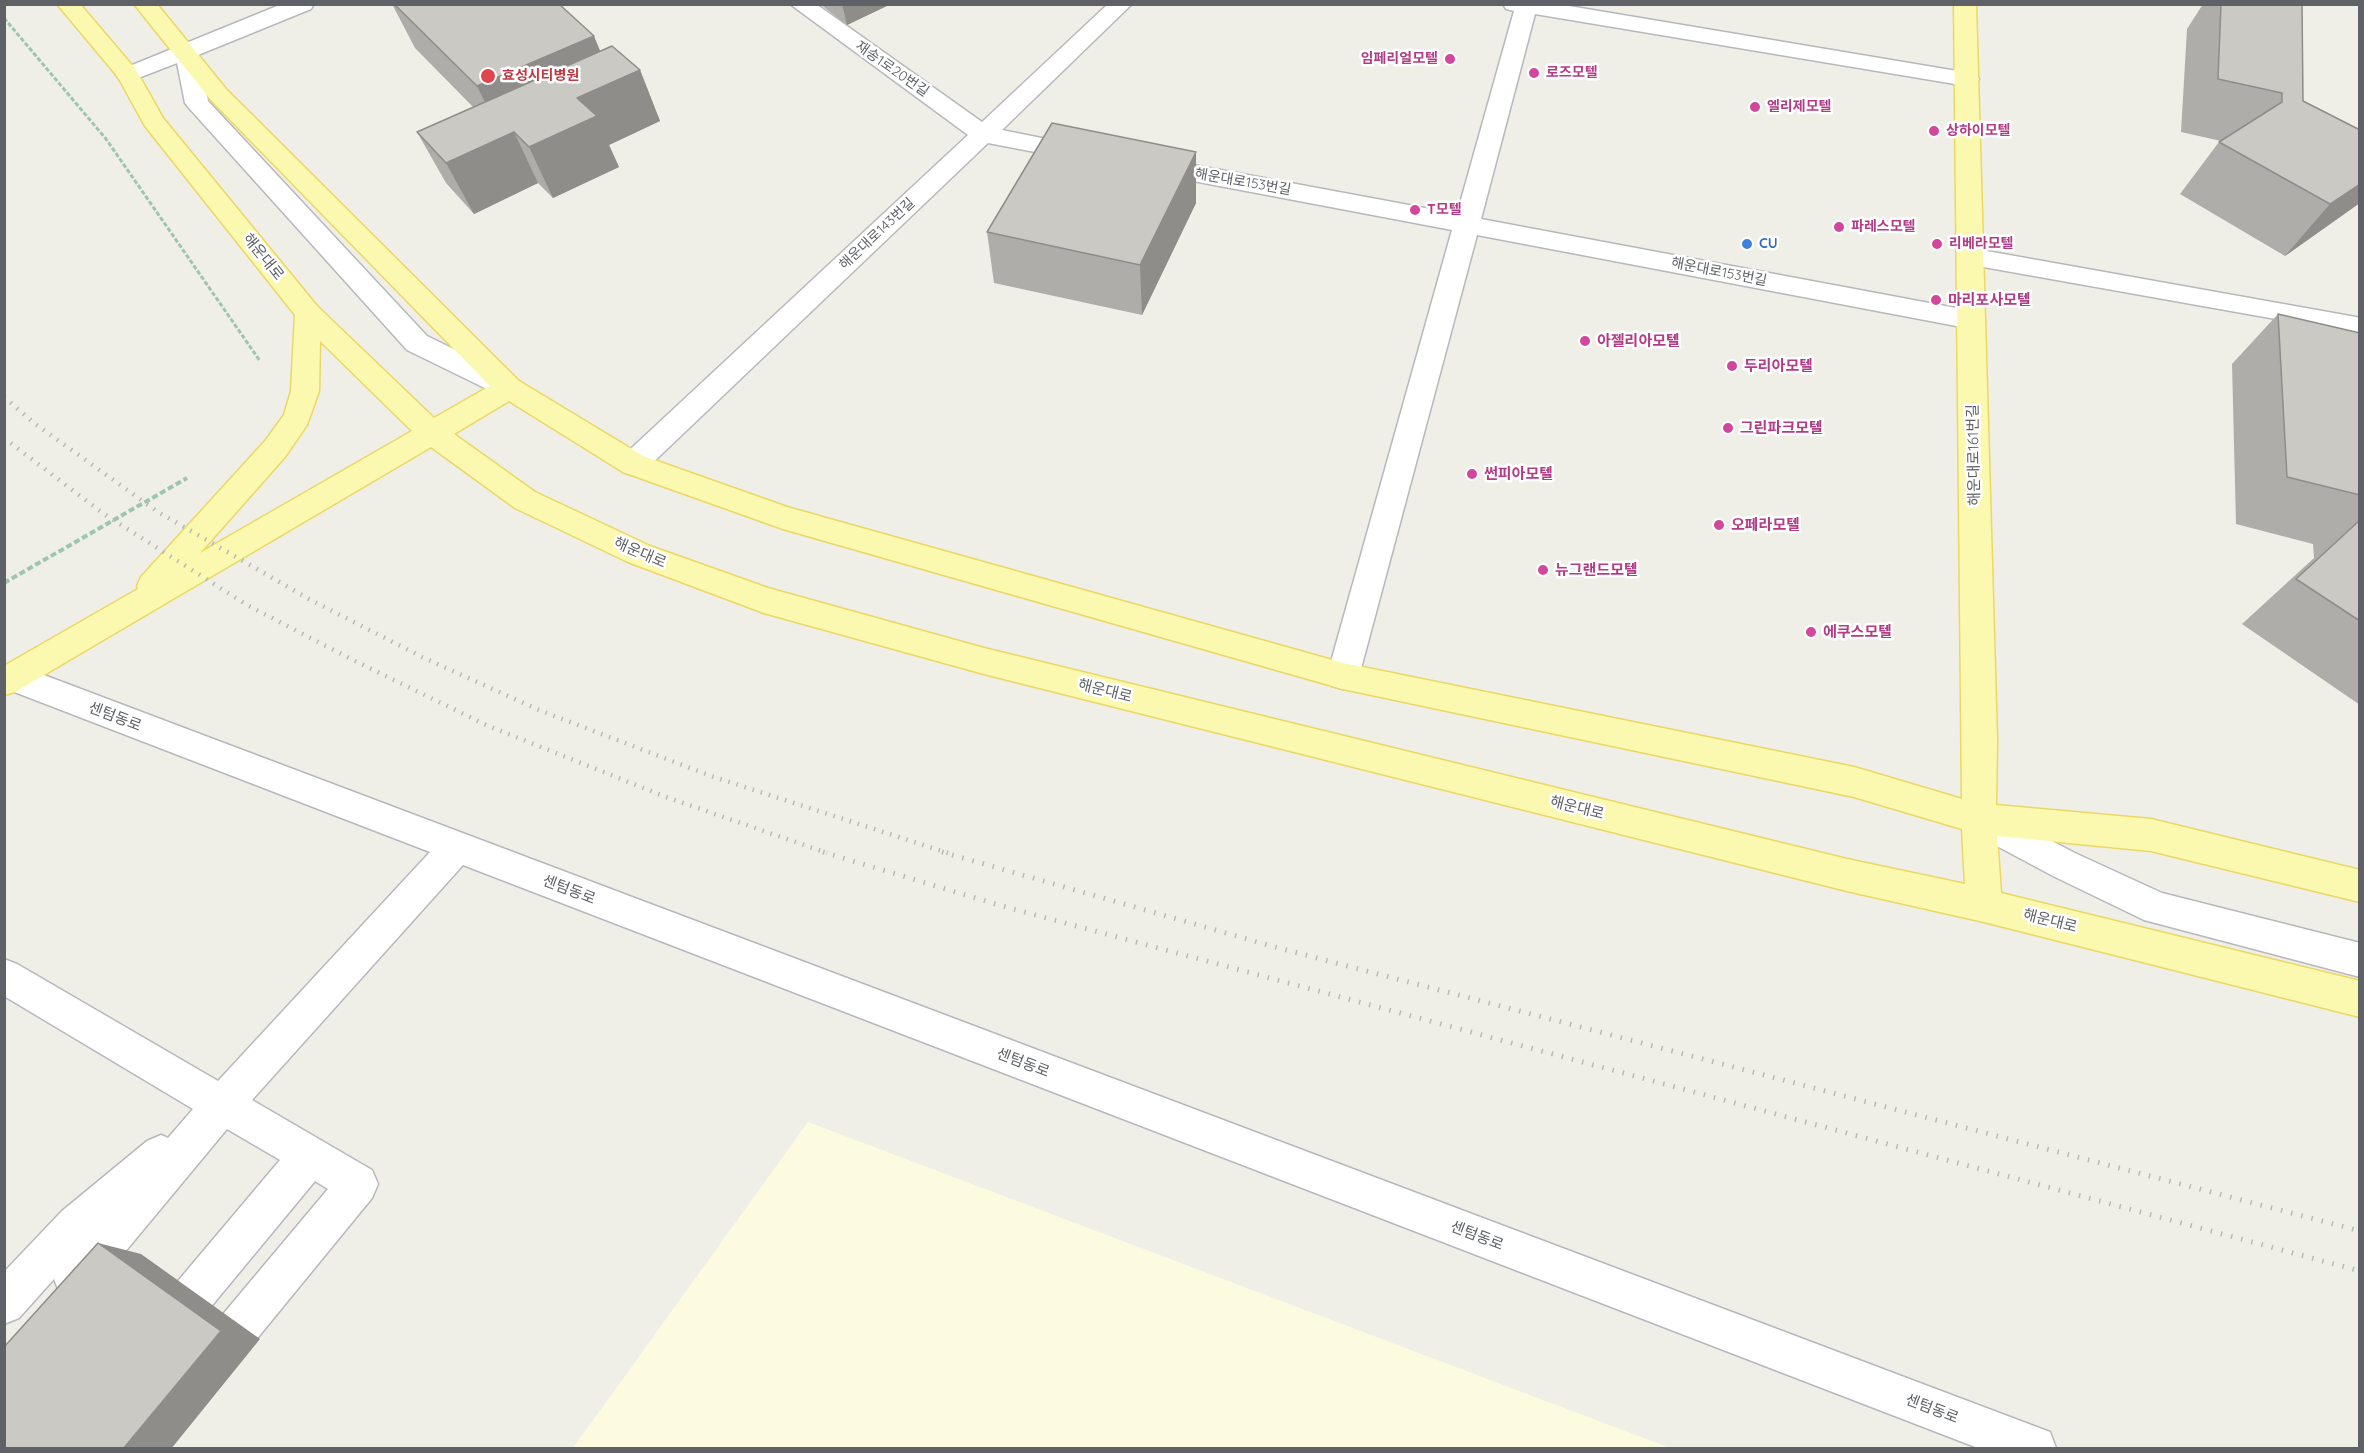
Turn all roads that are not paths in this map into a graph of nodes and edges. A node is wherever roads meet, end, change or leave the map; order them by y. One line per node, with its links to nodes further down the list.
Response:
1 (68, 4): 9 (main road, 해운대로)
2 (145, 4): 8 (main road)
3 (801, 4): 11 (street, 재송1로20번길)
4 (1121, 4): 11 (street, 해운대로143번길)
5 (1965, 4): 10 (main road, 해운대로161번길)
6 (1522, 5): 10 (street); 12 (street)
7 (293, 6): 8 (street)
8 (186, 52): 9 (street); 17 (street)
9 (128, 75): 14 (main road, 해운대로)
10 (1967, 79): 13 (main road, 해운대로161번길)
11 (983, 134): 12 (street, 해운대로153번길); 19 (street, 해운대로143번길)
12 (1467, 224): 15 (street, 해운대로153번길); 21 (street)
13 (1971, 257): 15 (main road, 해운대로161번길); 16 (street)
14 (308, 313): 18 (main road, 해운대로); 20 (main road)
15 (1972, 320): 23 (main road, 해운대로161번길)
16 (2356, 326)
17 (509, 388): 18 (main road); 19 (main road)
18 (431, 432): 20 (main road); 26 (main road, 해운대로)
19 (633, 464): 21 (main road)
20 (131, 609): 22 (main road)
21 (1343, 676): 23 (main road)
22 (8, 680): 24 (street, 센텀동로)
23 (1979, 819): 25 (main road); 26 (main road, 해운대로161번길); 27 (street)
24 (457, 847): 30 (street); 36 (street, 센텀동로)
25 (2360, 886)
26 (1984, 905): 29 (main road, 해운대로)
27 (2360, 960)
28 (10, 987): 30 (street)
29 (2360, 999)
30 (223, 1104): 31 (street); 32 (street); 33 (street)
31 (310, 1156): 34 (street); 35 (street)
32 (4, 1304)
33 (50, 1308)
34 (145, 1353)
35 (189, 1387)
36 (2034, 1449)

